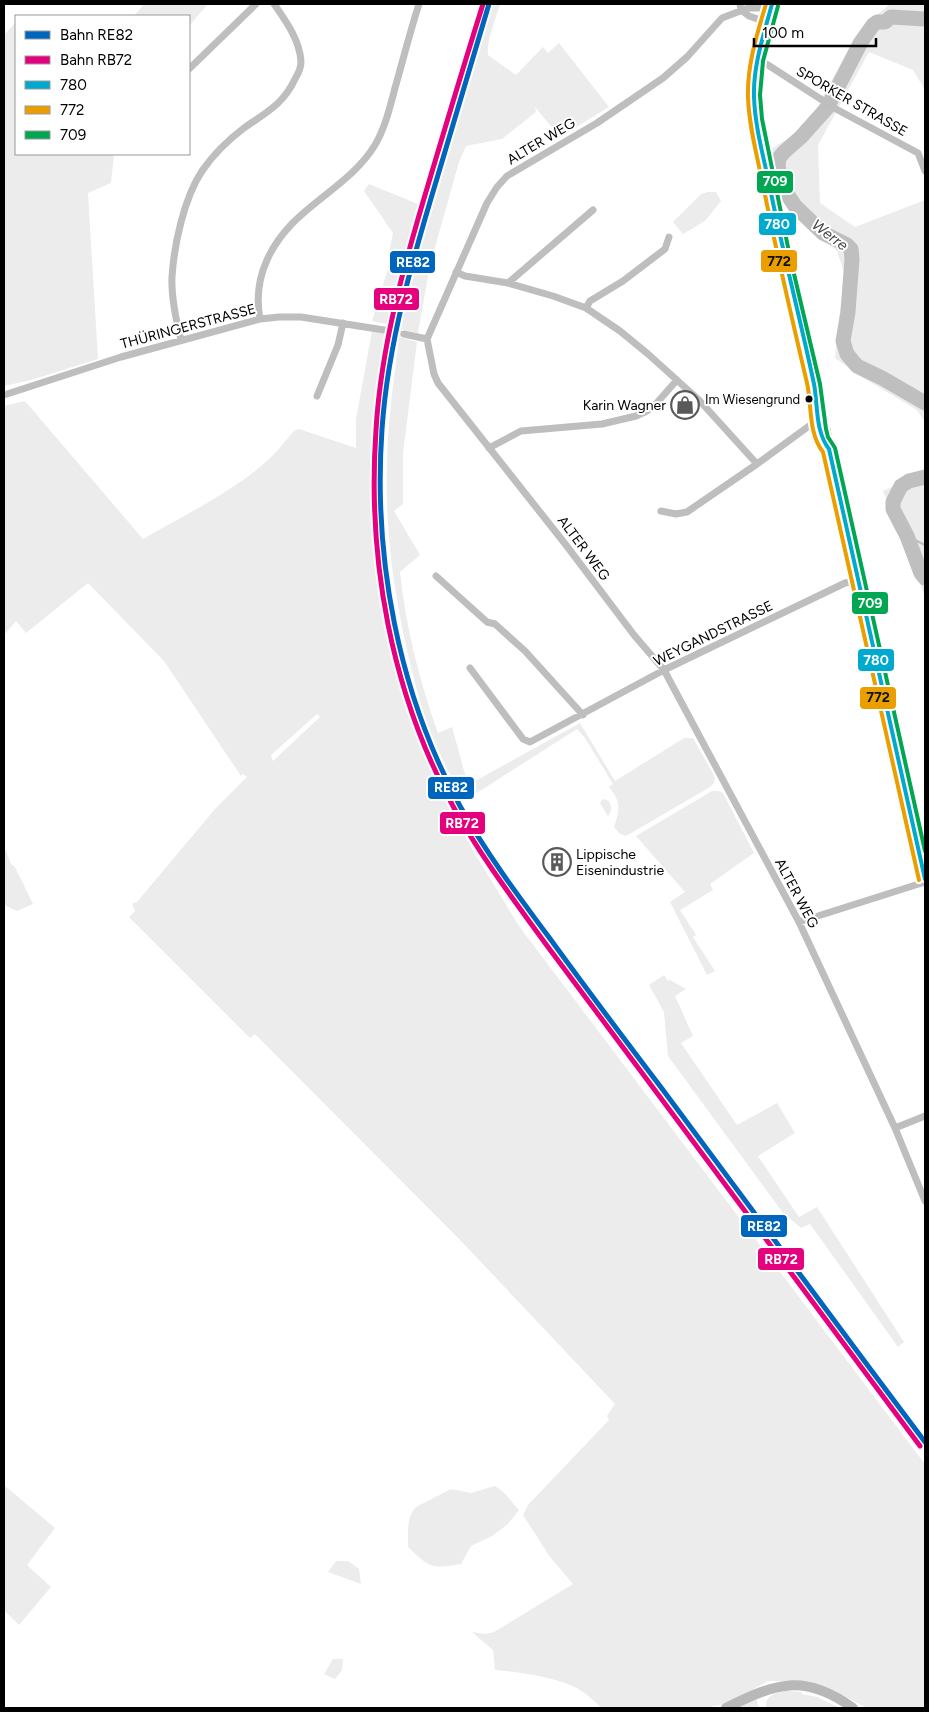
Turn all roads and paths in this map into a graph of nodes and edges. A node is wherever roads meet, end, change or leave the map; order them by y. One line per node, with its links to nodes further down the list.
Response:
1 (256, 4): 8 (street)
2 (274, 4): 20 (street)
3 (419, 4): 15 (street)
4 (740, 7): 5 (street); 6 (street); 12 (street, ALTER WEG)
5 (771, 7): 6 (main road)
6 (766, 22): 7 (main road)
7 (757, 60): 9 (street, SPORKER STRASSE); 24 (main road)
8 (190, 68)
9 (925, 171)
10 (593, 210): 13 (street)
11 (669, 237): 14 (street)
12 (456, 272): 13 (street); 19 (street, ALTER WEG)
13 (508, 283): 14 (street)
14 (586, 308): 21 (street)
15 (260, 319): 16 (street, THÜRINGERSTRASSE); 20 (street, THÜRINGERSTRASSE)
16 (343, 323): 17 (street, THÜRINGERSTRASSE); 23 (street)
17 (384, 330)
18 (404, 334): 19 (street)
19 (427, 339): 25 (street, ALTER WEG)
20 (181, 340): 22 (street, THÜRINGERSTRASSE)
21 (677, 380): 25 (street); 26 (street)
22 (4, 395)
23 (317, 396)
24 (821, 423): 26 (street); 29 (main road)
25 (489, 448): 31 (street, ALTER WEG)
26 (757, 464): 27 (street)
27 (660, 511)
28 (436, 576): 32 (street)
29 (858, 580): 31 (street, WEYGANDSTRASSE); 33 (main road)
30 (470, 668): 32 (street, WEYGANDSTRASSE)
31 (664, 670): 32 (street, WEYGANDSTRASSE); 34 (street, ALTER WEG)
32 (583, 715)
33 (925, 881): 34 (street)
34 (799, 922): 36 (street, ALTER WEG)
35 (925, 1116): 36 (street)
36 (895, 1128): 37 (street, ALTER WEG)
37 (925, 1201)
38 (726, 1708): 39 (main road)
39 (854, 1708)

